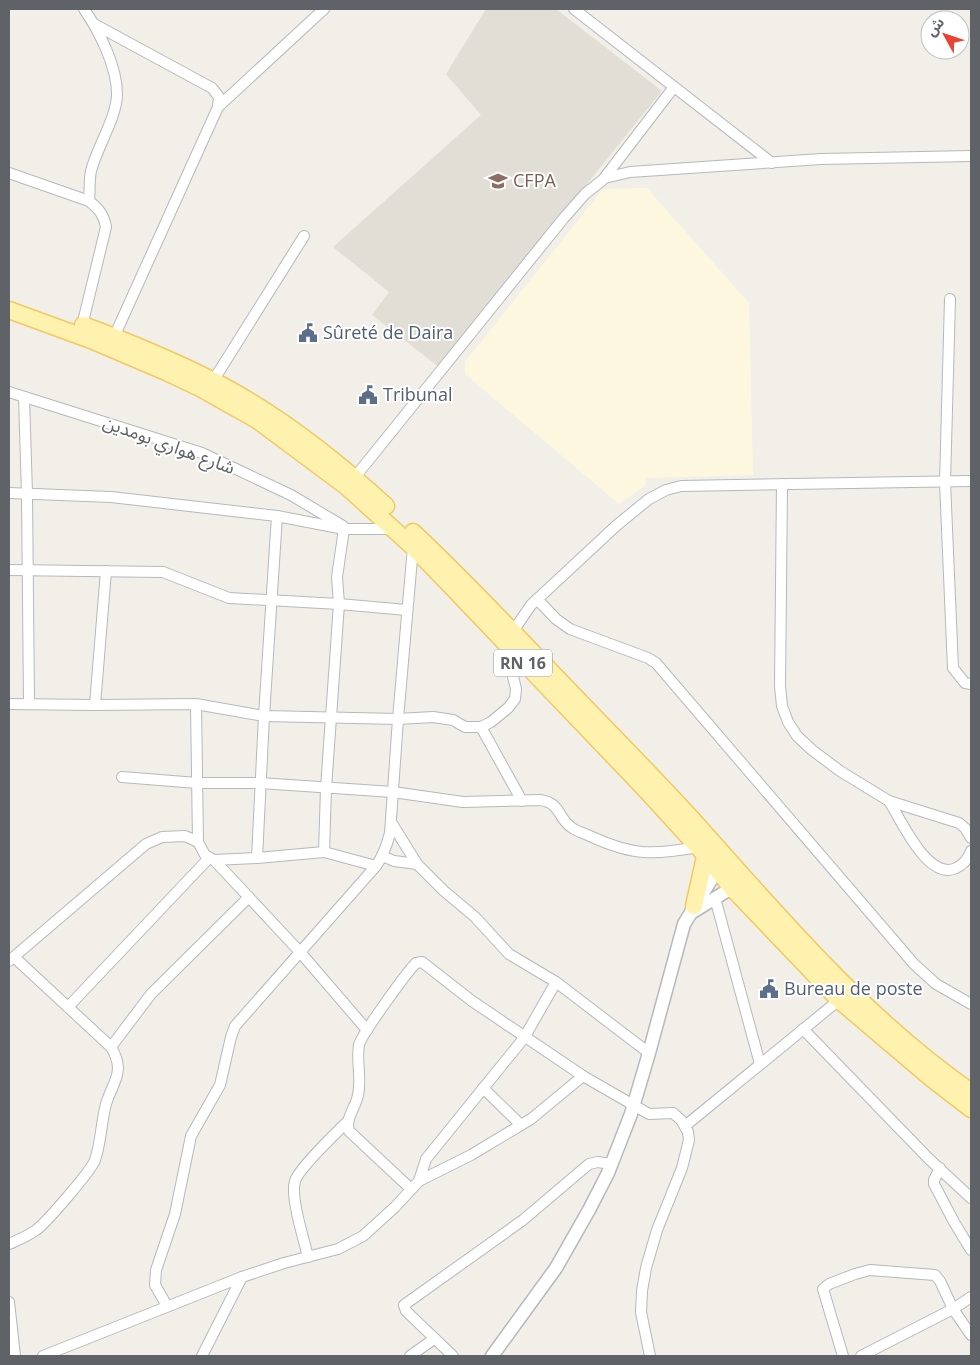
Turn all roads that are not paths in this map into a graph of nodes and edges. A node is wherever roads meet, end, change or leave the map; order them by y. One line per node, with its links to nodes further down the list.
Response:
1 (84, 9): 4 (street)
2 (324, 9): 6 (street)
3 (574, 9): 5 (street)
4 (94, 24): 6 (street); 11 (street)
5 (674, 87): 8 (street); 10 (street)
6 (218, 107): 17 (street)
7 (971, 156): 8 (street)
8 (772, 162): 10 (street)
9 (9, 173): 11 (street)
10 (605, 178): 22 (street)
11 (89, 201): 16 (street)
12 (304, 236): 18 (street)
13 (950, 299): 23 (street)
14 (9, 302): 16 (main road, RN 16)
15 (9, 310): 16 (main road, RN 16)
16 (81, 330): 17 (main road, RN 16); 22 (main road, RN 16)
17 (114, 337): 18 (main road, RN 16)
18 (213, 381): 22 (main road, RN 16)
19 (9, 392): 20 (street, شارع هواري بومدين)
20 (24, 396): 26 (street); 28 (street, شارع هواري بومدين)
21 (971, 481): 23 (street)
22 (351, 482): 29 (main road, RN 16); 38 (main road, RN 16)
23 (945, 482): 24 (street); 39 (street)
24 (782, 484): 34 (street); 54 (street)
25 (9, 493): 26 (street)
26 (27, 494): 27 (street); 32 (street)
27 (278, 516): 28 (street); 35 (street)
28 (346, 529): 29 (street); 36 (street)
29 (394, 529): 30 (main road, RN 16)
30 (413, 547): 37 (street); 38 (main road, RN 16)
31 (9, 570): 32 (street)
32 (27, 571): 33 (street); 40 (street)
33 (106, 571): 35 (street); 43 (street)
34 (537, 599): 38 (street); 76 (street)
35 (271, 600): 36 (street); 44 (street)
36 (339, 604): 37 (street); 45 (street)
37 (408, 610): 46 (street)
38 (509, 638): 47 (street); 59 (main road, RN 16); 65 (main road, RN 16)
39 (971, 684)
40 (29, 703): 41 (street); 43 (street)
41 (9, 704)
42 (196, 704): 43 (street); 44 (street); 49 (street)
43 (95, 705)
44 (264, 716): 45 (street); 50 (street)
45 (331, 718): 46 (street); 51 (street)
46 (398, 719): 47 (street); 52 (street)
47 (481, 727): 53 (street)
48 (122, 777): 49 (street)
49 (197, 782): 50 (street); 57 (street)
50 (260, 783): 51 (street); 62 (street)
51 (326, 788): 52 (street); 58 (street)
52 (393, 792): 53 (street); 55 (street)
53 (522, 801): 59 (street)
54 (889, 801): 56 (street); 60 (street)
55 (391, 822): 61 (street); 64 (street)
56 (971, 838)
57 (198, 842): 63 (street); 73 (street)
58 (324, 852): 62 (street); 66 (street)
59 (701, 852): 65 (main road, RN 16); 71 (main road)
60 (971, 852)
61 (382, 856): 64 (street); 66 (street)
62 (257, 858): 63 (street)
63 (212, 859): 69 (street); 77 (street)
64 (417, 864): 74 (street)
65 (722, 864): 67 (main road, RN 16); 68 (main road, RN 16); 71 (street)
66 (376, 866): 72 (street)
67 (746, 879): 68 (street); 86 (main road, RN 16)
68 (732, 888): 70 (street); 75 (main road, RN 16)
69 (249, 897): 72 (street); 81 (street)
70 (715, 898): 71 (street); 83 (street)
71 (692, 910): 82 (street)
72 (300, 952): 79 (street); 103 (street)
73 (11, 959): 77 (street)
74 (556, 982): 80 (street); 82 (street)
75 (839, 1000): 78 (street); 88 (main road, RN 16)
76 (971, 1004)
77 (68, 1007): 81 (street)
78 (803, 1029): 83 (street); 93 (street)
79 (367, 1030): 80 (street); 89 (street)
80 (524, 1038): 84 (street); 85 (street)
81 (111, 1047): 97 (street)
82 (649, 1053): 87 (street)
83 (760, 1064): 91 (street)
84 (583, 1076): 87 (street); 90 (street)
85 (484, 1088): 90 (street); 94 (street)
86 (971, 1092)
87 (634, 1104): 91 (street); 92 (street)
88 (971, 1108)
89 (348, 1121): 95 (street); 99 (street)
90 (521, 1125): 94 (street)
91 (685, 1126): 113 (street)
92 (611, 1164): 106 (street); 112 (street)
93 (940, 1168): 96 (street); 98 (street)
94 (419, 1181): 95 (street)
95 (411, 1189): 99 (street)
96 (971, 1198)
97 (9, 1244)
98 (971, 1250)
99 (308, 1257): 100 (street)
100 (242, 1277): 103 (street); 109 (street)
101 (971, 1297): 104 (street)
102 (9, 1302): 107 (street)
103 (167, 1306): 108 (street)
104 (953, 1309): 105 (street); 114 (street); 115 (street)
105 (971, 1334)
106 (434, 1339): 110 (street); 111 (street)
107 (15, 1356)
108 (43, 1356)
109 (202, 1356)
110 (410, 1356)
111 (454, 1356)
112 (492, 1356)
113 (650, 1356)
114 (843, 1356)
115 (861, 1356)

